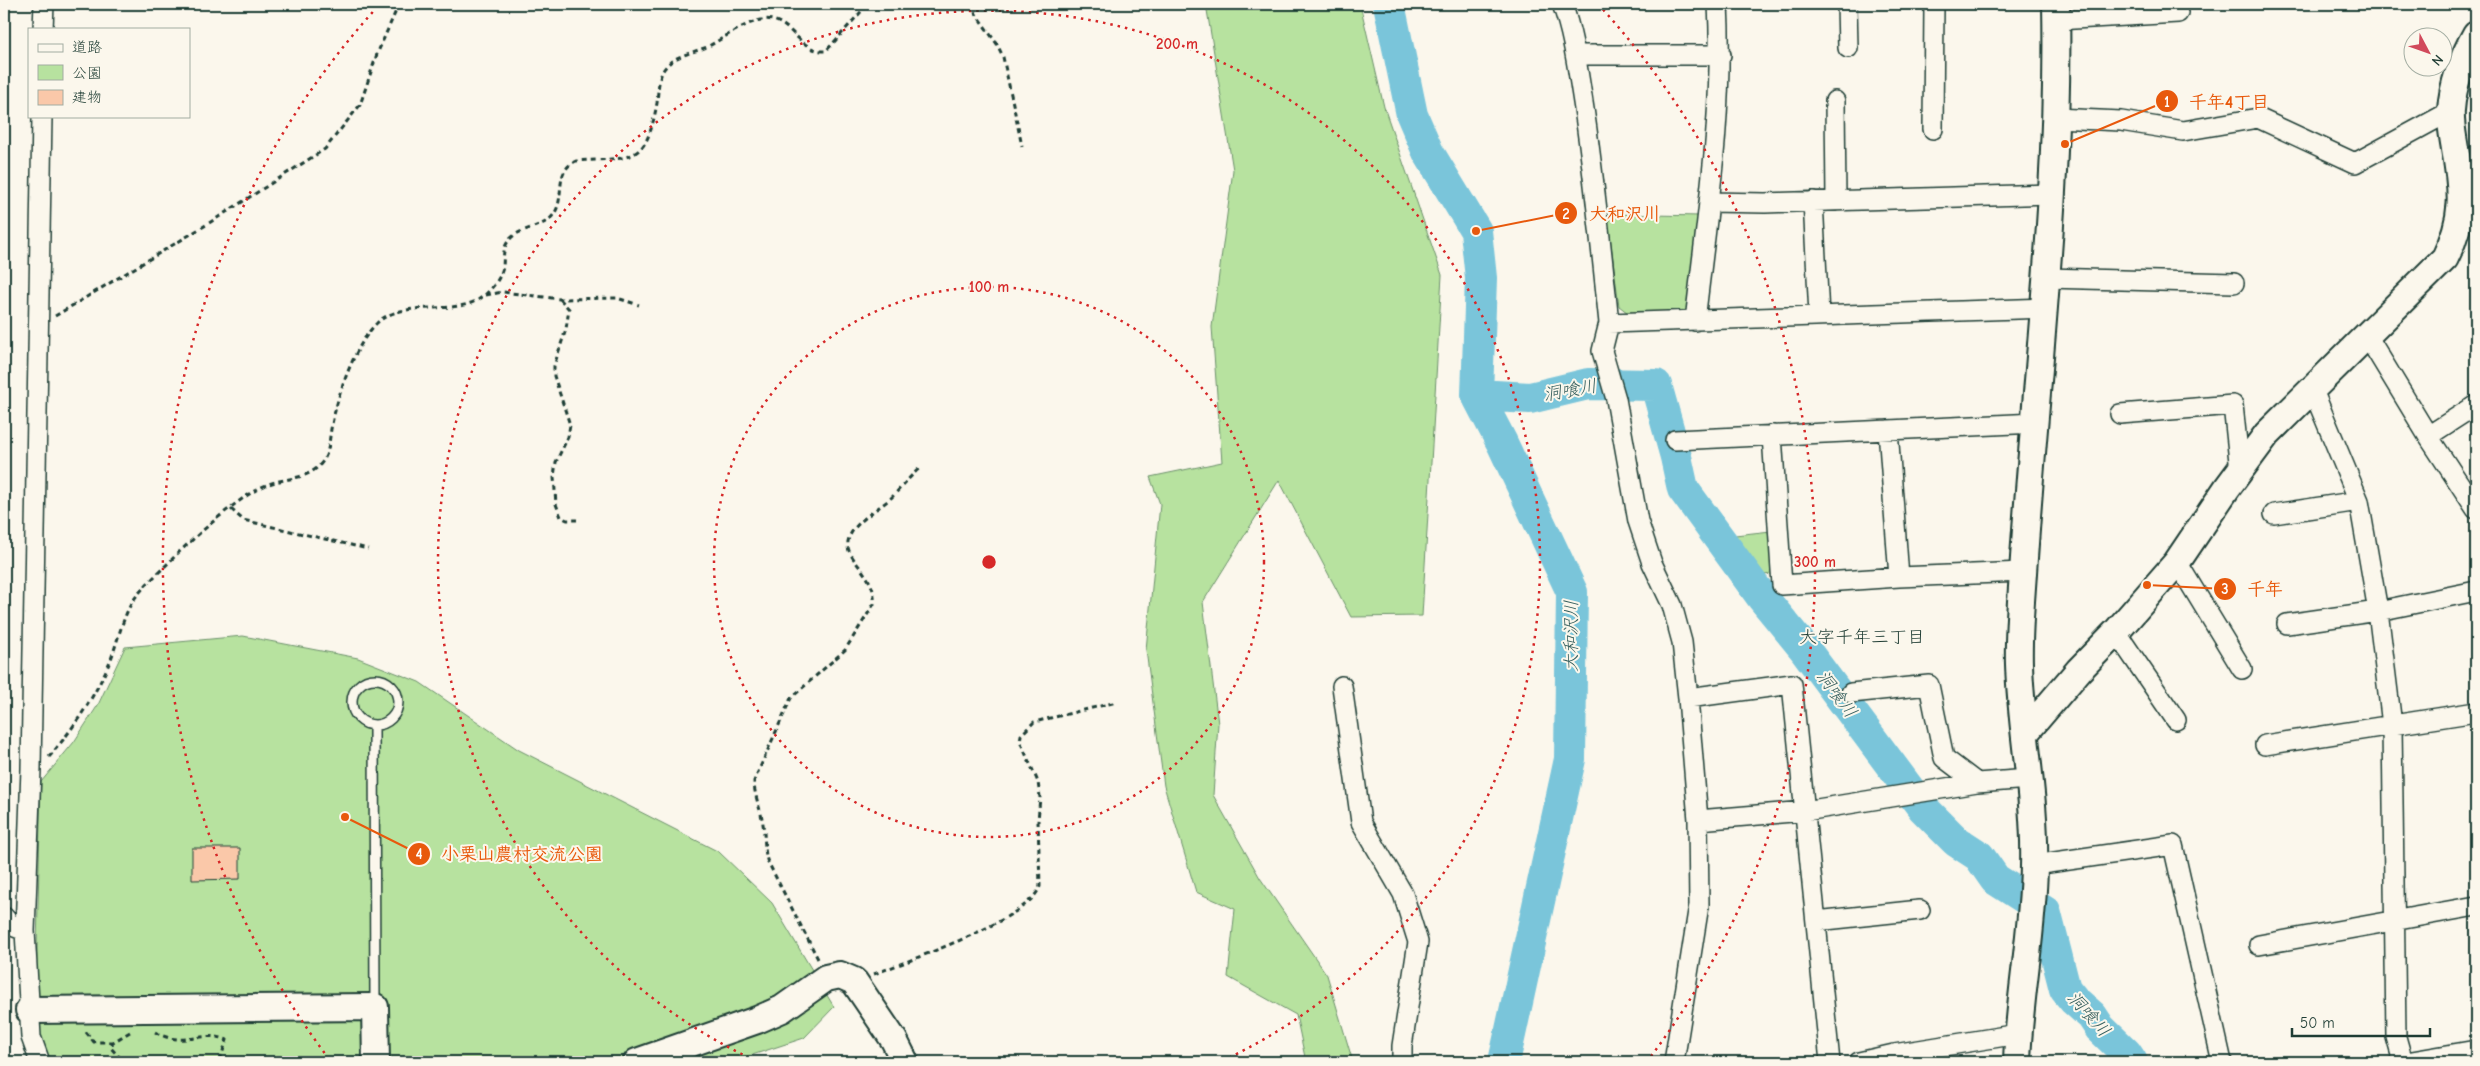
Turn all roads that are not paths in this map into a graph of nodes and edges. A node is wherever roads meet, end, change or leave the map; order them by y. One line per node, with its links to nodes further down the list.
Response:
1 (44, 4): 8 (street)
2 (1562, 4): 11 (street)
3 (1718, 4): 12 (street)
4 (1847, 4): 10 (street)
5 (1934, 4): 17 (street)
6 (2056, 12): 7 (street); 16 (street)
7 (2178, 13)
8 (43, 28)
9 (2476, 34): 14 (street)
10 (1848, 48)
11 (1576, 55): 12 (street); 27 (street)
12 (1721, 55): 20 (street)
13 (1835, 101): 19 (street)
14 (2451, 111): 16 (street); 28 (street)
15 (42, 118): 68 (street)
16 (2055, 118): 18 (street)
17 (1933, 129)
18 (2052, 194): 19 (street); 22 (street)
19 (1836, 201): 21 (street)
20 (1709, 202): 21 (street); 26 (street)
21 (1814, 202): 25 (street)
22 (2047, 278): 23 (street); 24 (street)
23 (2234, 283)
24 (2045, 308): 25 (street); 32 (street)
25 (1819, 315): 26 (street)
26 (1695, 321): 27 (street)
27 (1609, 323): 51 (street)
28 (2366, 334): 29 (street); 35 (street)
29 (2312, 388): 37 (street); 38 (street)
30 (2476, 405): 35 (street)
31 (2120, 414): 37 (street)
32 (2036, 423): 33 (street); 42 (street)
33 (1888, 430): 34 (street); 43 (street)
34 (1772, 436): 36 (street); 43 (street)
35 (2428, 436): 39 (street)
36 (1675, 440)
37 (2240, 471): 41 (street)
38 (2359, 501): 40 (street); 45 (street)
39 (2476, 509)
40 (2274, 514)
41 (2176, 562): 47 (street); 48 (street)
42 (2023, 572): 43 (street); 56 (street)
43 (1899, 577)
44 (2476, 592): 45 (street)
45 (2378, 611): 46 (street); 54 (street)
46 (2287, 624)
47 (2116, 632): 53 (street); 56 (street)
48 (2242, 669)
49 (1342, 686): 78 (street)
50 (1851, 694): 59 (street)
51 (1688, 698): 60 (street); 61 (street)
52 (2476, 712): 54 (street)
53 (2176, 720)
54 (2392, 725): 57 (street); 66 (street)
55 (374, 726): 55 (lane); 70 (lane)
56 (2026, 732): 58 (street)
57 (2265, 746)
58 (2029, 779): 59 (street); 62 (street)
59 (1977, 783): 60 (street)
60 (1805, 811): 61 (street); 67 (street)
61 (1698, 820): 79 (street)
62 (2034, 865): 72 (street); 83 (street)
63 (2476, 906): 66 (street)
64 (1920, 910): 67 (street)
65 (4, 917): 68 (street)
66 (2395, 919): 69 (street); 84 (street)
67 (1816, 921): 80 (street)
68 (25, 931): 71 (street)
69 (2259, 945)
70 (376, 1007): 71 (street); 75 (street)
71 (29, 1010): 74 (street)
72 (2018, 1034): 81 (street); 82 (street)
73 (2476, 1050): 84 (street)
74 (40, 1062)
75 (376, 1062)
76 (636, 1062): 77 (street)
77 (905, 1062)
78 (1402, 1062)
79 (1674, 1062)
80 (1830, 1062)
81 (1859, 1062)
82 (2017, 1062)
83 (2222, 1062)
84 (2405, 1062)

